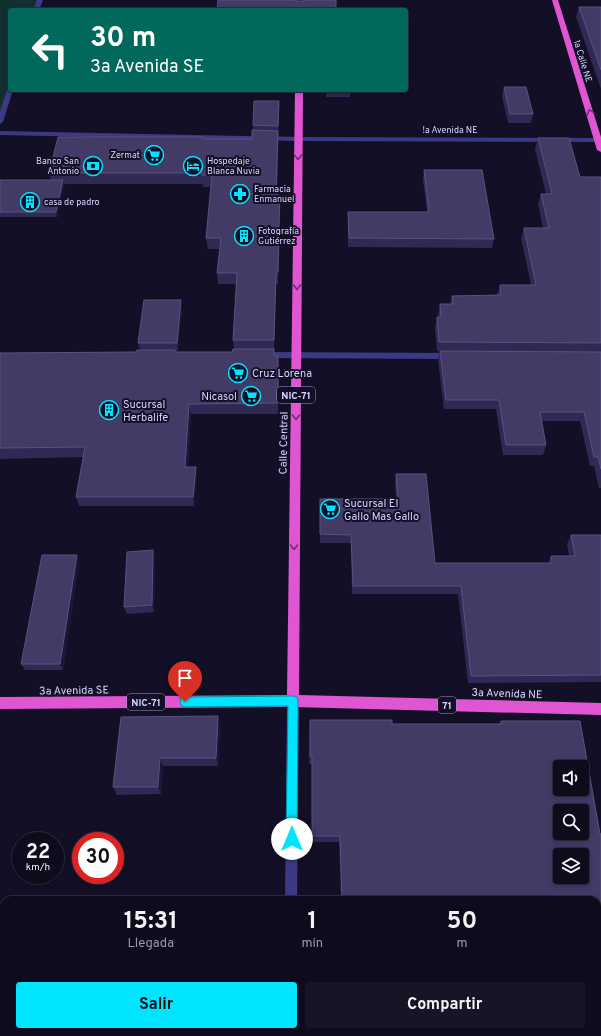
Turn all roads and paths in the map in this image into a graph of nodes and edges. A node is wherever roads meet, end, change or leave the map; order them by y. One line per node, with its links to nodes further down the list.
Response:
1 (555, 0): 7 (highway, 1a Calle NE, one-way to 1)
2 (9, 92): 4 (street)
3 (299, 92): 6 (highway, Calle Central / NIC-71)
4 (0, 122)
5 (0, 133): 6 (street, !a Avenida NE)
6 (298, 139): 7 (street, !a Avenida NE); 10 (highway, Calle Central / NIC-71, one-way to 10)
7 (600, 140): 8 (highway, 1a Calle NE)
8 (601, 150)
9 (250, 355): 10 (street)
10 (296, 355): 11 (street); 12 (highway, Calle Central / NIC-71, one-way to 12)
11 (460, 356)
12 (293, 701): 13 (highway, 3a Avenida SE / NIC-71); 14 (highway, 3a Avenida NE / 71); 15 (street)
13 (0, 703)
14 (601, 709)
15 (291, 896)

